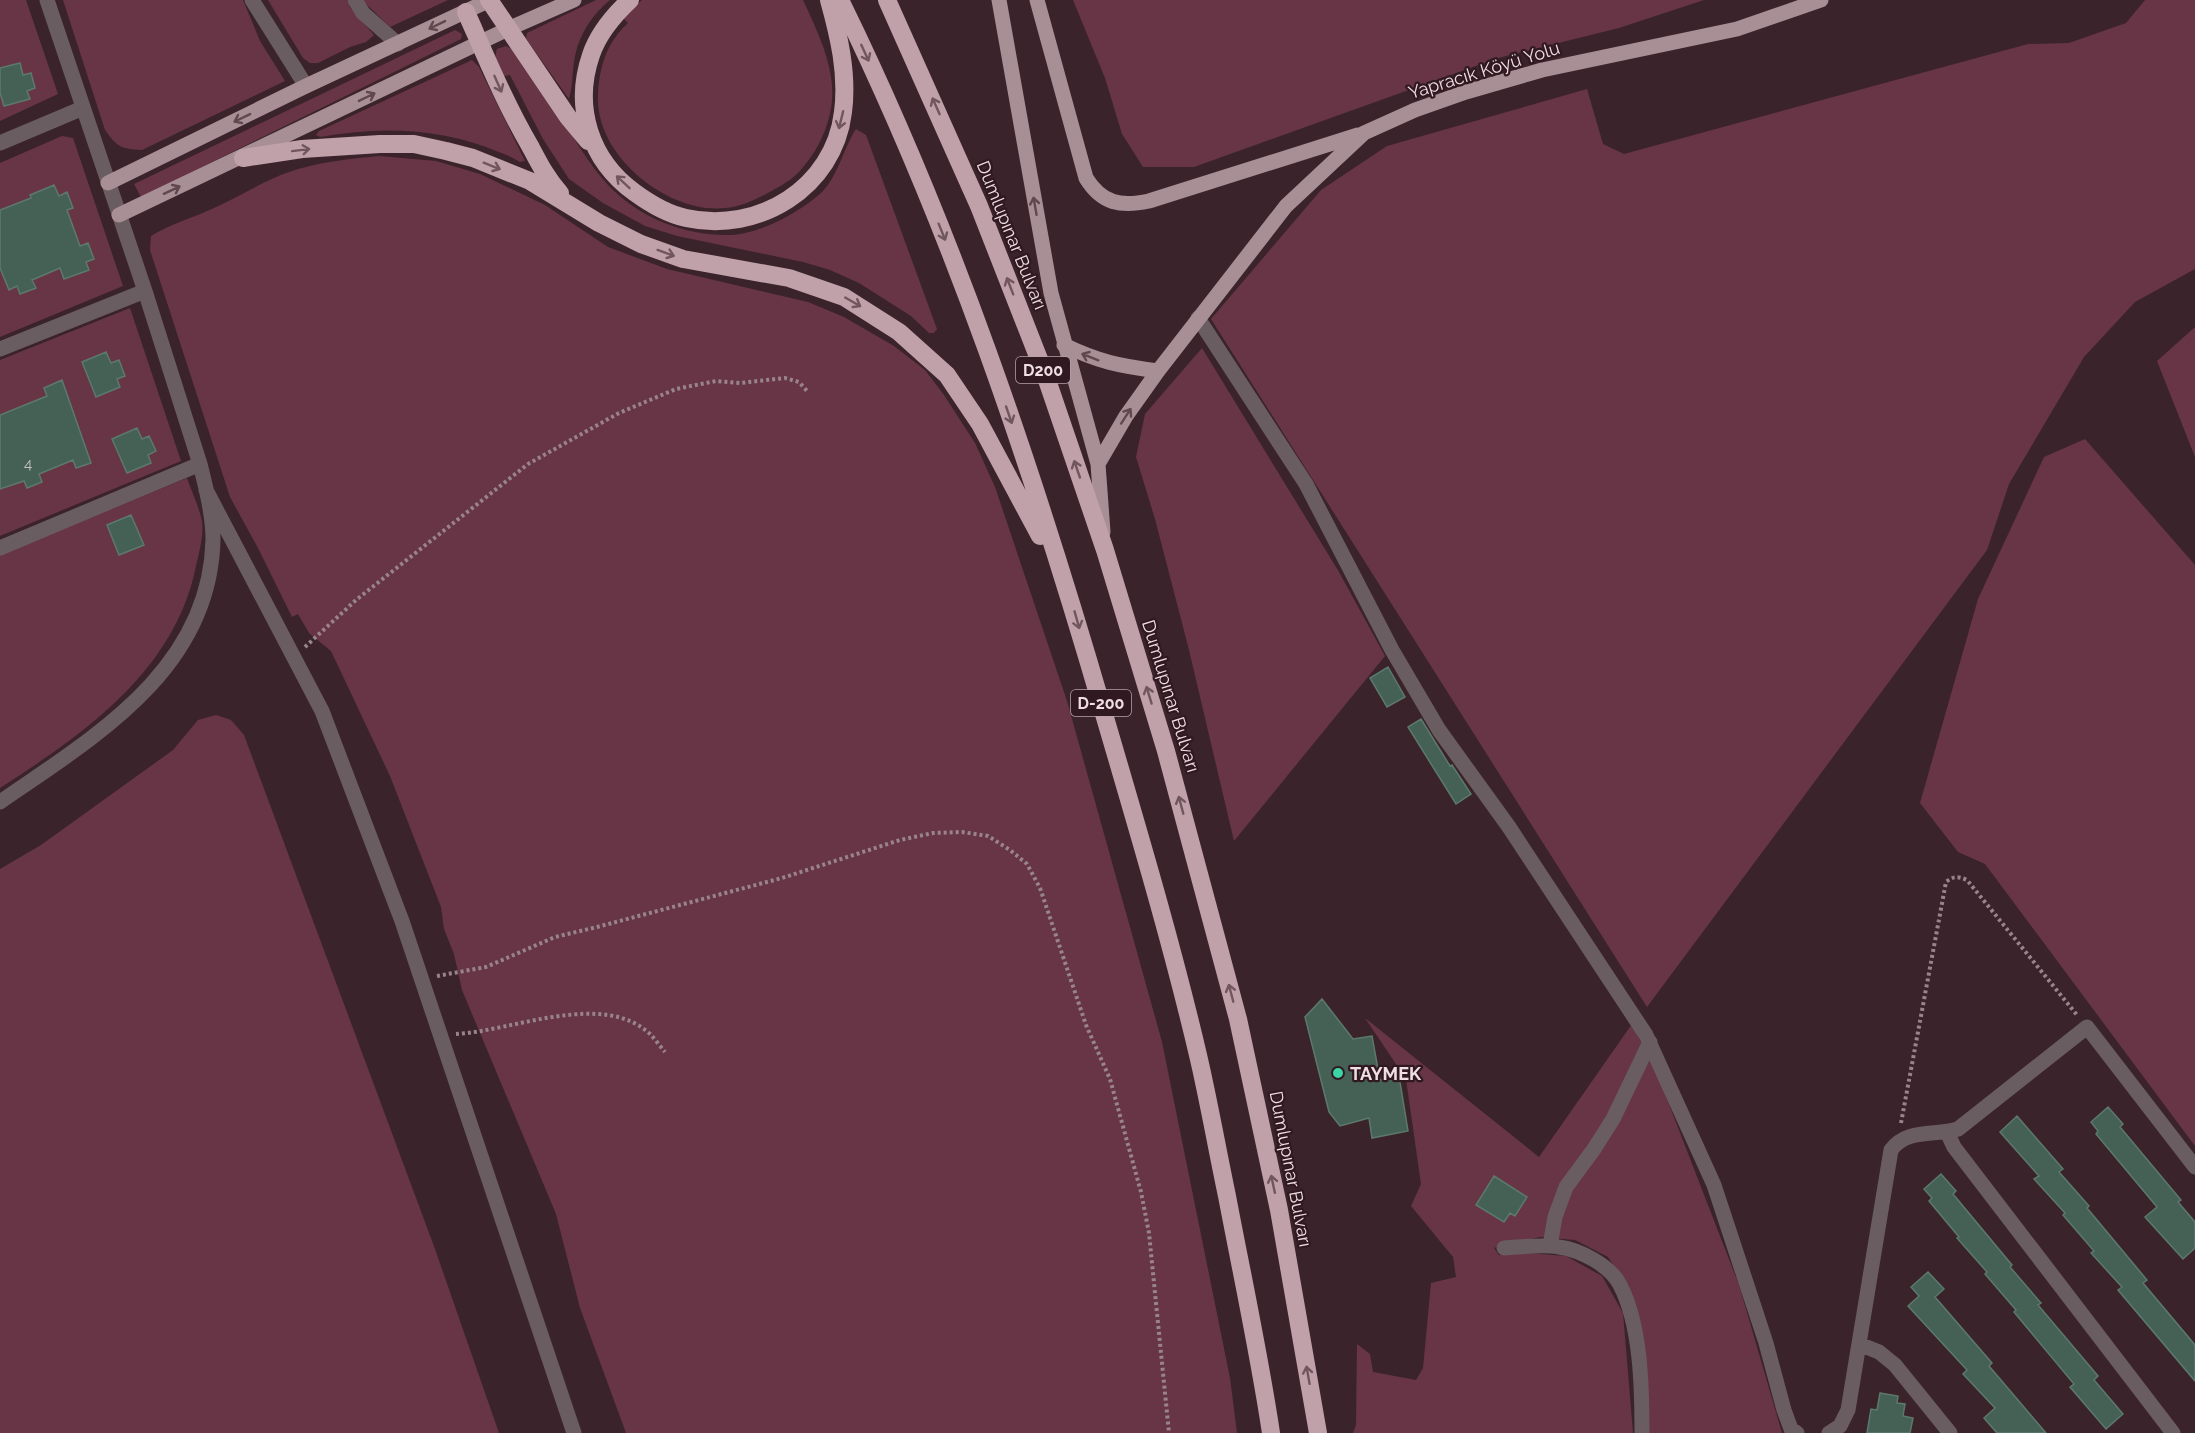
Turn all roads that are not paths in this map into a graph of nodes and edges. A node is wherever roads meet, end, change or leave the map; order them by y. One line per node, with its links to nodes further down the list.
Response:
1 (48, 0): 18 (street)
2 (252, 0): 17 (street)
3 (355, 0): 16 (street)
4 (489, 0): 13 (main road); 14 (highway)
5 (574, 0): 14 (main road)
6 (630, 0): 21 (highway)
7 (830, 0): 21 (highway, one-way to 21)
8 (840, 0): 36 (highway, D-200, one-way to 36)
9 (887, 0): 35 (highway, Dumlupınar Bulvarı / D200, one-way to 9)
10 (999, 0): 28 (main road, one-way to 10)
11 (1037, 0): 19 (main road)
12 (1821, 0): 19 (main road, Yapracık Köyü Yolu)
13 (466, 12): 15 (highway); 16 (main road, one-way to 16)
14 (508, 29): 15 (main road); 21 (highway)
15 (479, 42): 22 (main road, one-way to 15); 24 (highway, one-way to 24)
16 (398, 44): 17 (main road)
17 (306, 86): 23 (main road, one-way to 23)
18 (83, 108): 20 (street); 23 (street)
19 (1364, 133): 27 (main road, Yapracık Köyü Yolu)
20 (0, 143)
21 (597, 152)
22 (243, 158): 24 (highway, one-way to 24); 25 (main road, one-way to 22)
23 (108, 183): 25 (street)
24 (573, 205): 36 (highway, one-way to 36)
25 (119, 215): 26 (street)
26 (145, 291): 29 (street); 31 (street)
27 (1198, 318): 30 (main road, Yapracık Köyü Yolu); 38 (street)
28 (1064, 345): 30 (main road, one-way to 28); 32 (main road)
29 (0, 349)
30 (1158, 371): 32 (main road, Yapracık Köyü Yolu, one-way to 30)
31 (200, 464): 33 (street); 34 (street)
32 (1098, 464): 35 (main road)
33 (207, 490): 37 (street); 44 (street)
34 (0, 548)
35 (1105, 550): 46 (highway, Dumlupınar Bulvarı / D200, one-way to 35)
36 (1066, 584): 45 (highway, D-200, one-way to 45)
37 (0, 802)
38 (1650, 1042): 41 (street); 48 (street)
39 (1947, 1132): 40 (street); 43 (street); 51 (street)
40 (2195, 1167)
41 (1550, 1246): 42 (street); 47 (street)
42 (1504, 1248)
43 (1859, 1344): 49 (street); 50 (street)
44 (574, 1433)
45 (1271, 1433)
46 (1318, 1433)
47 (1642, 1433)
48 (1797, 1433)
49 (1829, 1433)
50 (1950, 1433)
51 (2173, 1433)

